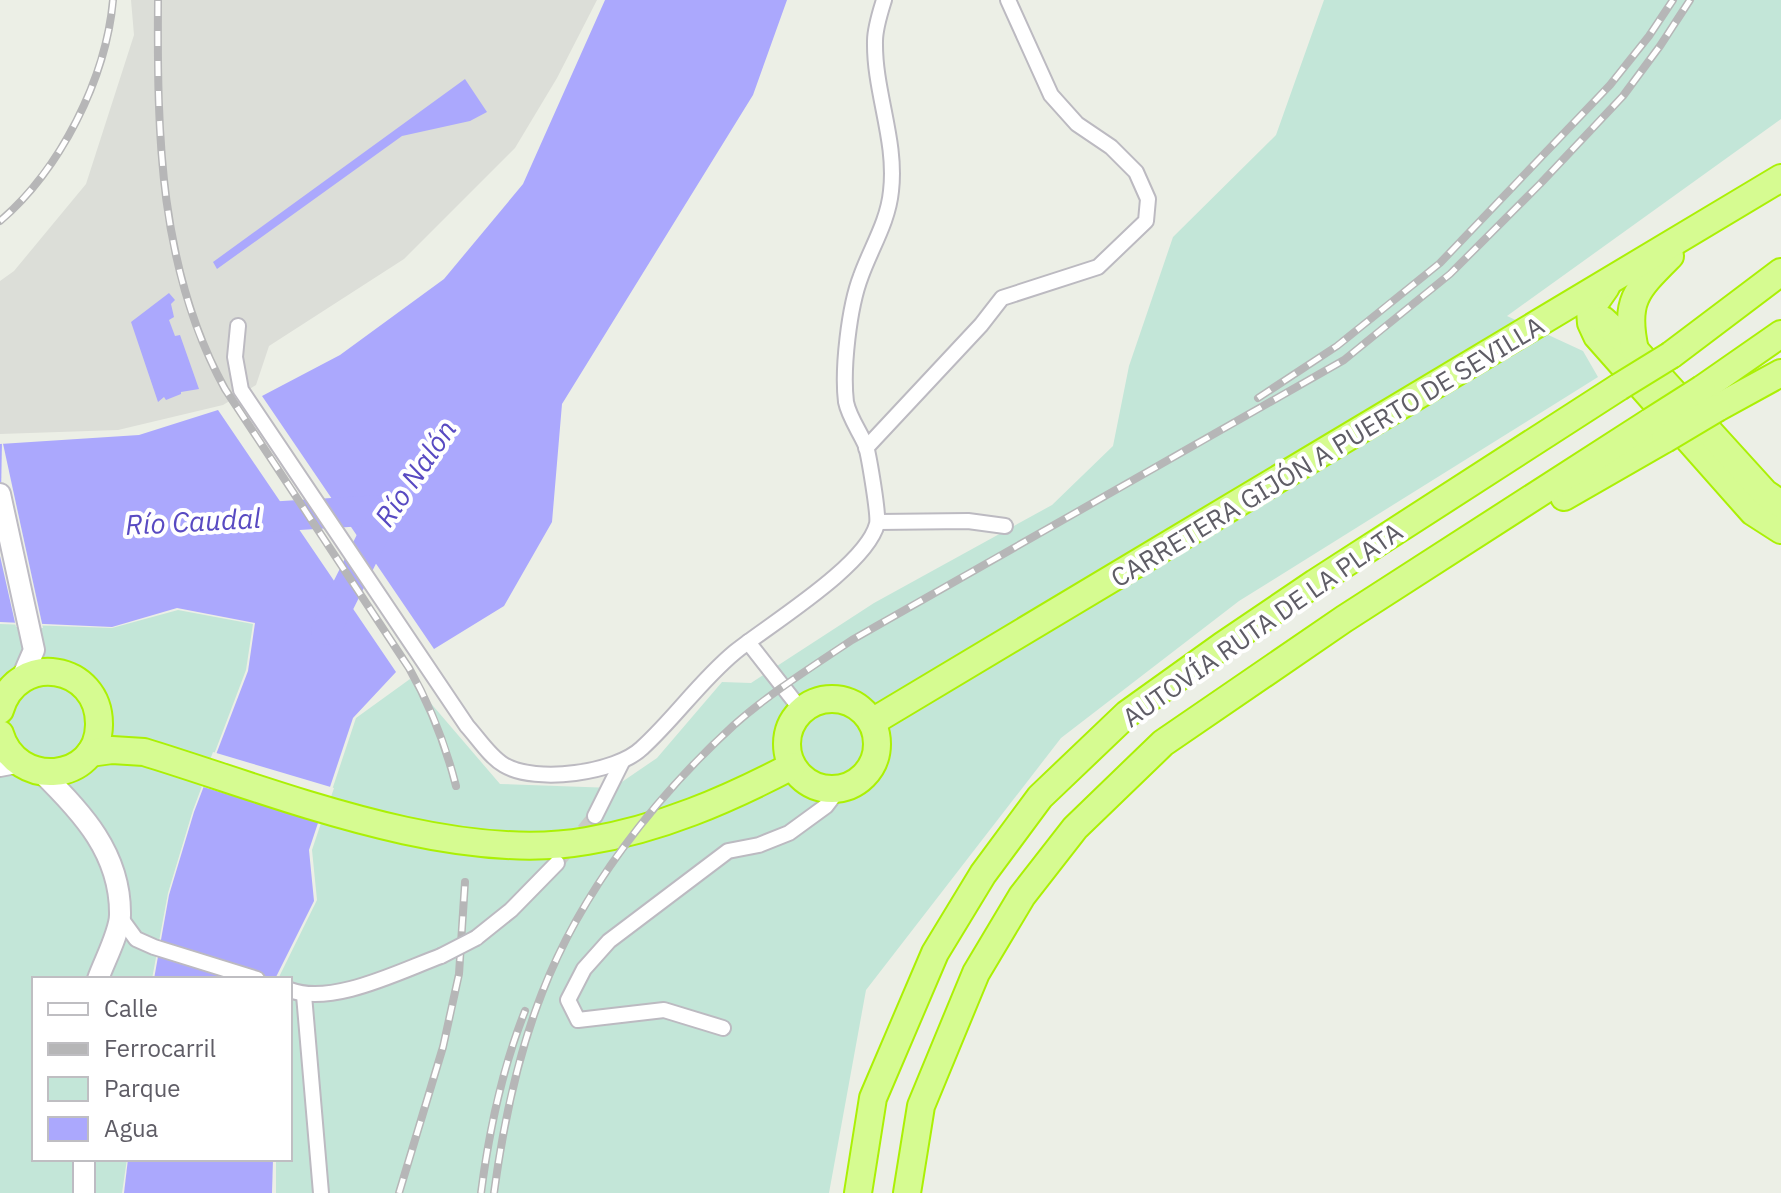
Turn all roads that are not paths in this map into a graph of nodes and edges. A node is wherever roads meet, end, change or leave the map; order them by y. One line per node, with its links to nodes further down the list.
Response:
1 (884, 0): 14 (street)
2 (1008, 0): 14 (street)
3 (1781, 178): 4 (highway)
4 (1697, 229): 6 (highway); 11 (highway)
5 (1781, 272): 45 (highway, AUTOVÍA RUTA DE LA PLATA, bridge)
6 (1578, 309): 9 (highway); 10 (highway, CARRETERA GIJÓN A PUERTO DE SEVILLA); 11 (highway)
7 (238, 326): 30 (street)
8 (1781, 334): 13 (highway, AUTOVÍA RUTA DE LA PLATA)
9 (1597, 336): 10 (highway); 19 (highway)
10 (1511, 340): 26 (highway, CARRETERA GIJÓN A PUERTO DE SEVILLA)
11 (1635, 350): 16 (highway)
12 (1781, 373): 13 (highway)
13 (1709, 398): 46 (highway, AUTOVÍA RUTA DE LA PLATA, bridge)
14 (866, 448): 17 (street)
15 (0, 494): 21 (street)
16 (1781, 504)
17 (878, 522): 18 (street); 20 (street)
18 (1005, 526)
19 (1781, 530)
20 (748, 642): 24 (street); 30 (street)
21 (34, 650): 22 (street); 23 (street)
22 (70, 676): 23 (highway); 25 (highway)
23 (8, 692)
24 (802, 711): 26 (highway); 31 (highway)
25 (99, 713): 28 (highway); 29 (highway)
26 (872, 722): 33 (highway)
27 (0, 734): 32 (highway)
28 (153, 755): 29 (highway); 31 (highway)
29 (85, 758): 32 (highway); 35 (street)
30 (622, 762): 34 (street)
31 (792, 766): 33 (highway)
32 (21, 769): 35 (street)
33 (839, 789): 41 (street)
34 (595, 816)
35 (90, 824): 37 (street)
36 (557, 863): 40 (street, bridge)
37 (120, 917): 38 (street); 39 (street)
38 (99, 977)
39 (251, 977)
40 (297, 992): 44 (street)
41 (723, 1028)
42 (84, 1161): 43 (street)
43 (84, 1193)
44 (321, 1193)
45 (858, 1193)
46 (907, 1193)

